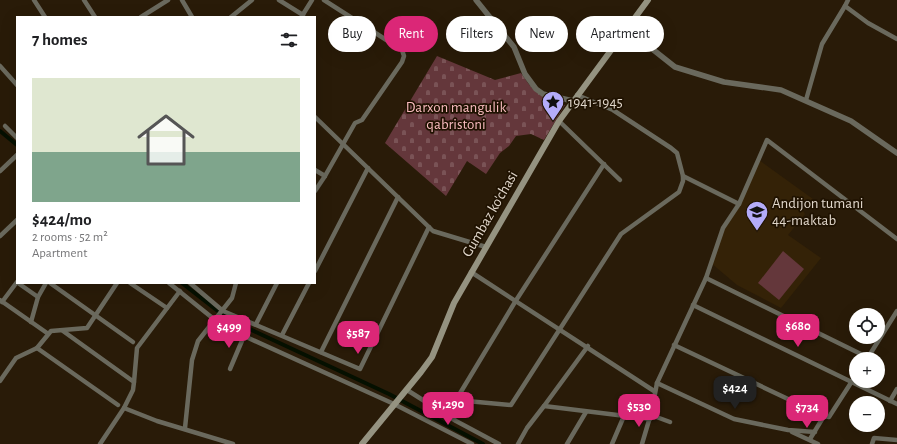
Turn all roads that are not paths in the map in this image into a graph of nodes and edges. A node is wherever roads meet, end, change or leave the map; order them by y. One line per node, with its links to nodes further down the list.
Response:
1 (34, 0): 14 (street)
2 (91, 0): 12 (street)
3 (168, 0): 16 (street)
4 (182, 0): 17 (street)
5 (252, 0): 18 (street)
6 (279, 0): 19 (street)
7 (312, 0): 19 (street)
8 (324, 0): 33 (street)
9 (476, 0): 28 (street)
10 (648, 0): 20 (main road, Gumbaz ko'chasi)
11 (848, 0): 13 (street)
12 (85, 2): 15 (street)
13 (846, 6): 21 (street); 27 (street)
14 (44, 16)
15 (94, 16)
16 (143, 16)
17 (191, 16)
18 (232, 16)
19 (302, 16)
20 (636, 16)
21 (896, 37)
22 (610, 52): 26 (main road, Gumbaz ko'chasi)
23 (656, 52): 27 (street)
24 (0, 66): 25 (street)
25 (16, 84)
26 (577, 95): 28 (main road, Gumbaz ko'chasi); 41 (street)
27 (806, 100): 34 (street)
28 (573, 101): 30 (main road, Gumbaz ko'chasi)
29 (316, 118): 33 (street)
30 (559, 121): 36 (street); 50 (main road, Gumbaz ko'chasi)
31 (4, 126): 32 (street)
32 (16, 137)
33 (344, 144): 37 (street); 40 (street)
34 (897, 153)
35 (16, 156): 38 (street)
36 (604, 164): 42 (street); 68 (street)
37 (368, 168): 44 (street); 51 (street)
38 (0, 171)
39 (316, 171): 40 (street)
40 (325, 176): 43 (street)
41 (683, 176): 45 (street); 77 (street)
42 (620, 180)
43 (316, 190)
44 (398, 197): 47 (street); 86 (street)
45 (739, 204): 49 (street); 53 (street)
46 (16, 222): 48 (street)
47 (428, 227): 50 (street); 86 (street)
48 (0, 236)
49 (897, 239)
50 (486, 247): 52 (main road, Gumbaz ko'chasi)
51 (316, 269)
52 (471, 272): 68 (street); 96 (main road, Gumbaz ko'chasi)
53 (706, 278): 69 (street); 87 (street)
54 (16, 283): 67 (street)
55 (20, 284): 66 (street)
56 (45, 284): 66 (street)
57 (51, 284): 73 (street)
58 (116, 284): 73 (street)
59 (131, 284): 70 (street)
60 (170, 284): 65 (street)
61 (191, 284): 72 (street)
62 (236, 284): 72 (street)
63 (276, 284): 76 (street)
64 (308, 284): 80 (street)
65 (180, 291): 70 (street); 74 (street)
66 (38, 297): 75 (street)
67 (1, 301): 75 (street)
68 (515, 302): 77 (street); 99 (street)
69 (693, 305): 83 (street); 92 (street)
70 (167, 308): 91 (street)
71 (897, 311): 88 (street)
72 (222, 312): 74 (street); 76 (street)
73 (95, 315): 78 (street); 82 (street)
74 (216, 320): 81 (street); 112 (street)
75 (31, 322): 79 (street)
76 (256, 324): 80 (street)
77 (560, 330): 84 (street); 99 (street)
78 (63, 331): 79 (street); 91 (street)
79 (48, 333): 85 (street)
80 (282, 335): 86 (street)
81 (244, 336): 89 (street); 102 (street)
82 (133, 342)
83 (674, 345): 93 (street); 109 (street)
84 (588, 346): 98 (street); 105 (street)
85 (37, 348): 90 (street); 104 (street)
86 (321, 352)
87 (855, 352)
88 (871, 352)
89 (230, 369)
90 (0, 380)
91 (134, 382): 106 (street)
92 (849, 382)
93 (657, 383): 98 (street); 113 (street)
94 (849, 386): 109 (street)
95 (862, 388): 100 (street)
96 (407, 390): 101 (street); 102 (main road, Gumbaz ko'chasi)
97 (897, 390): 100 (street)
98 (654, 391): 110 (street)
99 (456, 400): 101 (street)
100 (890, 401): 103 (street)
101 (427, 402): 121 (street)
102 (394, 404): 119 (main road, Gumbaz ko'chasi); 120 (street)
103 (897, 404)
104 (118, 405)
105 (544, 406): 107 (street); 122 (street)
106 (124, 408): 112 (street); 117 (street)
107 (586, 412): 108 (street); 123 (street)
108 (624, 416): 110 (street); 124 (street)
109 (824, 416): 114 (street)
110 (650, 417): 111 (street); 125 (street)
111 (670, 422)
112 (185, 428): 118 (street)
113 (788, 430): 114 (street); 115 (street)
114 (815, 432): 115 (street)
115 (810, 439): 126 (street)
116 (897, 440): 127 (street)
117 (100, 444)
118 (233, 444)
119 (362, 444)
120 (472, 444)
121 (499, 444)
122 (518, 444)
123 (567, 444)
124 (612, 444)
125 (642, 444)
126 (818, 444)
127 (872, 444)

